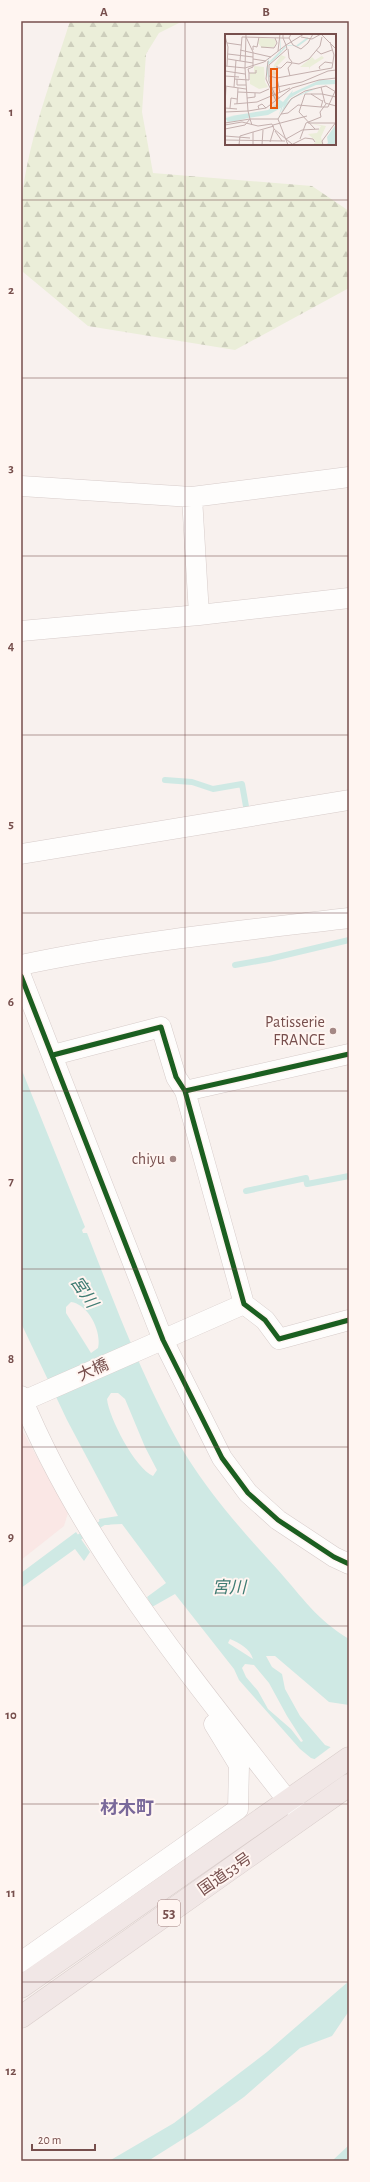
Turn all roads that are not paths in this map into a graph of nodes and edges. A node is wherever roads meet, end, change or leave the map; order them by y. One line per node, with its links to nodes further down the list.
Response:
1 (349, 476): 3 (street)
2 (21, 486): 3 (street)
3 (192, 497): 5 (street)
4 (349, 598): 5 (street)
5 (198, 615): 6 (street)
6 (21, 631)
7 (349, 800): 8 (street)
8 (21, 854)
9 (349, 918): 10 (street)
10 (21, 965)
11 (21, 976): 13 (street)
12 (349, 1054): 14 (street)
13 (53, 1055): 14 (street); 17 (street)
14 (185, 1091): 15 (street)
15 (244, 1304): 16 (street); 17 (street, 大橋)
16 (349, 1320)
17 (163, 1340): 18 (street, 大橋); 19 (street)
18 (22, 1400): 20 (street)
19 (349, 1564)
20 (178, 1661): 23 (street); 25 (street)
21 (349, 1758): 23 (highway, 国道53号 / 53)
22 (349, 1786): 24 (highway, 国道53号 / 53)
23 (296, 1796): 24 (street); 26 (highway, 国道53号 / 53)
24 (311, 1813): 27 (highway, 国道53号 / 53)
25 (21, 1962)
26 (21, 1987)
27 (21, 2017)

